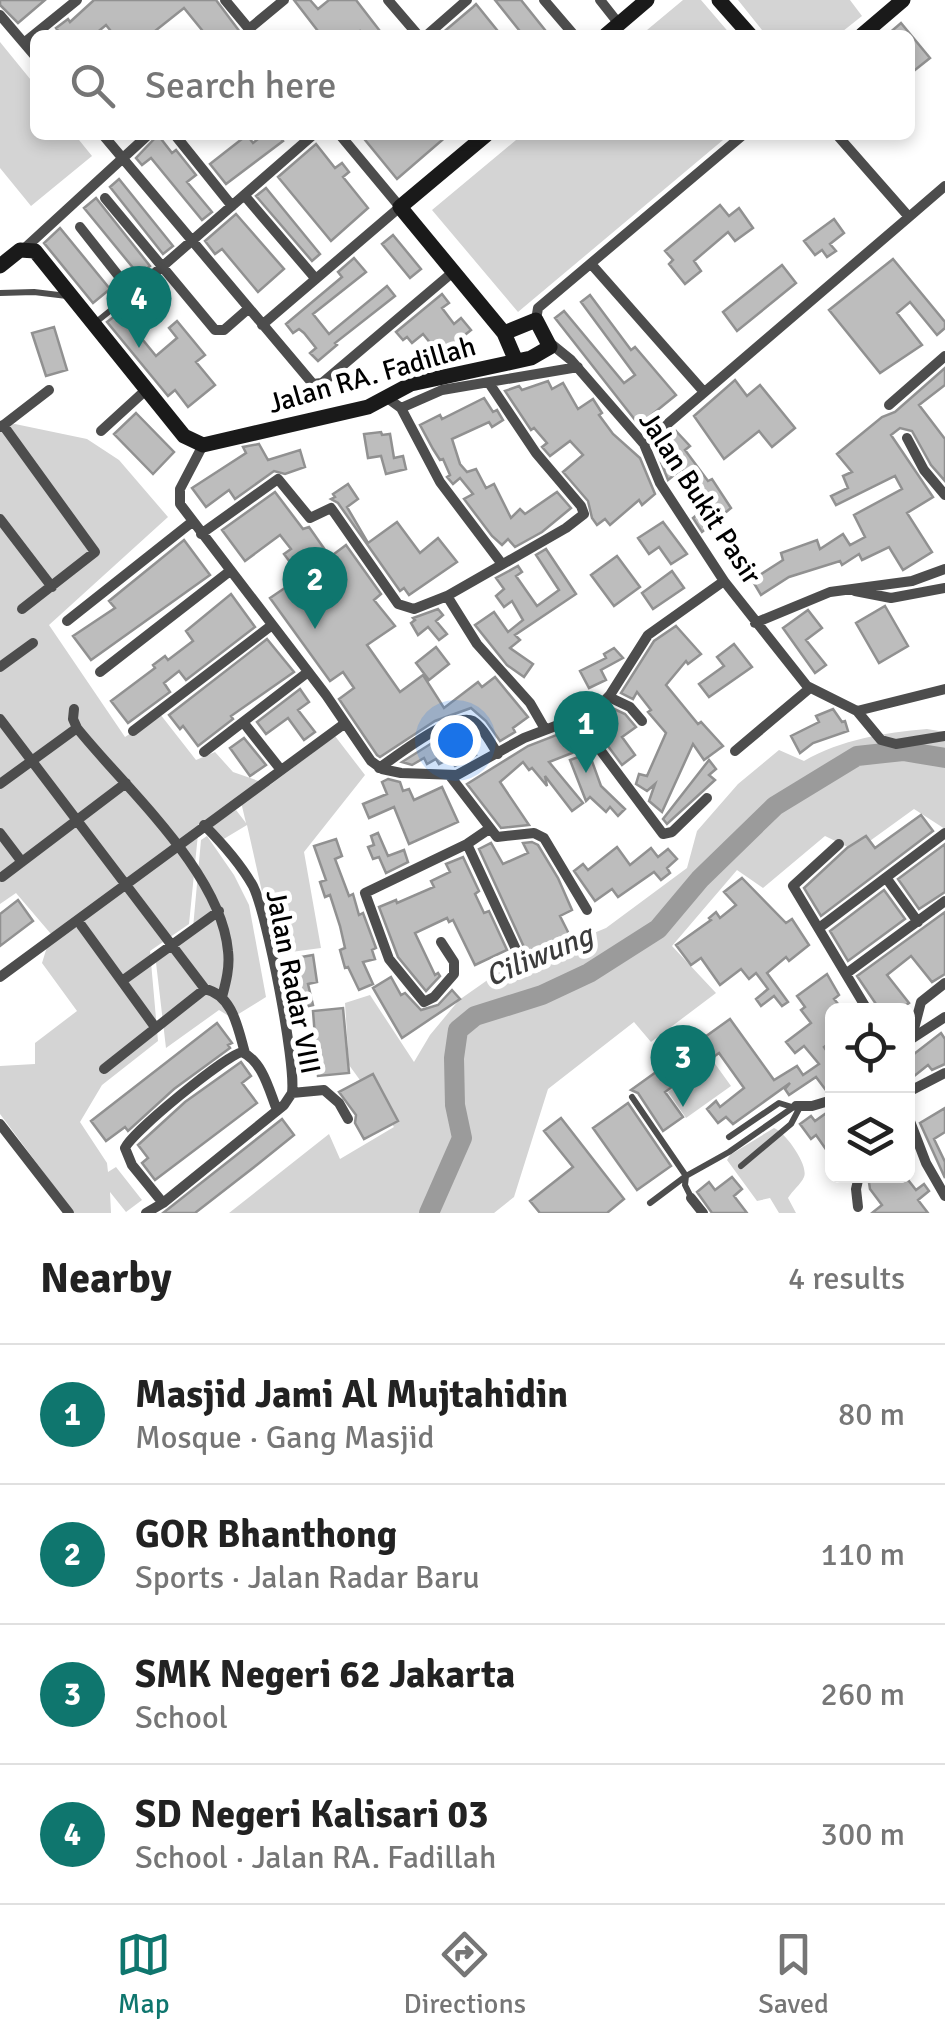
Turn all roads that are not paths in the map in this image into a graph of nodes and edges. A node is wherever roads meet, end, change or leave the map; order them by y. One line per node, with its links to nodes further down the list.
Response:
1 (77, 0): 13 (street)
2 (225, 0): 14 (street)
3 (284, 0): 15 (street)
4 (388, 0): 16 (street)
5 (467, 0): 17 (street)
6 (544, 0): 18 (street)
7 (600, 0): 12 (street)
8 (647, 0): 12 (main road)
9 (720, 0): 20 (main road)
10 (904, 0): 21 (main road)
11 (0, 15): 23 (street)
12 (619, 24): 19 (main road)
13 (40, 30)
14 (250, 30)
15 (254, 30)
16 (414, 30)
17 (433, 30)
18 (570, 30)
19 (612, 30)
20 (746, 30)
21 (868, 30)
22 (30, 38): 23 (street)
23 (24, 43): 24 (street)
24 (30, 50)
25 (107, 140): 33 (street)
26 (143, 140): 33 (street)
27 (179, 140): 37 (street)
28 (307, 140): 35 (street)
29 (344, 140): 38 (street)
30 (480, 140): 38 (main road)
31 (737, 140): 43 (street)
32 (841, 140): 39 (street)
33 (123, 158): 41 (street); 42 (street)
34 (945, 186): 39 (street)
35 (244, 196): 37 (street); 47 (street)
36 (105, 198): 45 (street)
37 (232, 206): 41 (street)
38 (400, 207): 46 (main road); 47 (street)
39 (909, 217): 63 (street)
40 (80, 227): 49 (street)
41 (193, 240): 45 (street); 51 (street)
42 (26, 248): 44 (main road); 50 (main road)
43 (592, 265): 52 (street); 63 (street)
44 (0, 266)
45 (162, 266): 49 (street); 51 (street)
46 (453, 272): 54 (street); 55 (main road)
47 (315, 278): 54 (street)
48 (0, 293): 50 (lane)
49 (132, 294): 53 (lane)
50 (73, 296): 53 (main road)
51 (248, 309): 54 (street)
52 (536, 320): 55 (main road); 56 (main road)
53 (94, 324): 61 (main road)
54 (262, 325)
55 (504, 333): 58 (main road)
56 (550, 343): 58 (main road, Jalan RA. Fadillah); 59 (street, Jalan Bukit Pasir)
57 (945, 356): 65 (street)
58 (516, 361): 64 (main road, Jalan RA. Fadillah)
59 (578, 367): 60 (street); 70 (street, Jalan Bukit Pasir)
60 (489, 383): 66 (street); 76 (street)
61 (147, 389): 68 (street); 71 (main road)
62 (49, 390): 67 (street)
63 (704, 392): 70 (street)
64 (386, 397): 66 (street); 71 (main road, Jalan RA. Fadillah)
65 (889, 406)
66 (400, 408): 76 (street)
67 (2, 426): 80 (street)
68 (101, 430)
69 (907, 438): 72 (street)
70 (644, 444): 79 (street, Jalan Bukit Pasir)
71 (203, 445): 74 (street)
72 (945, 496)
73 (0, 518): 80 (street)
74 (192, 522): 75 (street); 85 (street)
75 (201, 534): 78 (street); 83 (street)
76 (502, 564): 83 (street)
77 (945, 569): 82 (street, Jalan Bukit Pasir)
78 (230, 571): 87 (street); 90 (street)
79 (724, 582): 86 (street, Jalan Bukit Pasir); 94 (street)
80 (52, 587): 84 (street)
81 (945, 588): 82 (street)
82 (849, 589): 86 (street, Jalan Bukit Pasir)
83 (447, 596): 103 (street)
84 (22, 609)
85 (67, 621)
86 (755, 623): 92 (street)
87 (272, 625): 91 (street); 104 (street)
88 (32, 643): 89 (street)
89 (0, 667)
90 (100, 672)
91 (308, 672): 100 (street); 101 (street)
92 (810, 688): 96 (street); 106 (street)
93 (945, 689): 96 (street)
94 (609, 697): 97 (street); 99 (street)
95 (74, 709): 102 (street)
96 (857, 711): 105 (street)
97 (577, 719): 103 (street); 115 (street)
98 (0, 720): 109 (street)
99 (642, 721)
100 (242, 722): 107 (street); 111 (street)
101 (344, 724): 110 (street); 111 (street)
102 (78, 728): 109 (street); 114 (street)
103 (545, 729): 108 (street)
104 (133, 731)
105 (945, 736)
106 (735, 751)
107 (204, 752)
108 (498, 754): 110 (street); 112 (street)
109 (31, 761): 113 (street); 116 (street)
110 (379, 768): 112 (street)
111 (281, 770): 117 (street)
112 (450, 776): 118 (street)
113 (0, 784)
114 (126, 784): 116 (street); 123 (street)
115 (707, 798)
116 (76, 821): 124 (street); 127 (street)
117 (204, 825): 123 (street); 152 (street, Jalan Radar VIII)
118 (489, 829): 121 (street); 129 (street)
119 (0, 833): 124 (street)
120 (945, 833): 126 (street)
121 (467, 844): 134 (street); 136 (street)
122 (839, 844): 133 (street)
123 (175, 846): 127 (street); 130 (street)
124 (22, 862): 125 (street)
125 (2, 877)
126 (887, 879): 131 (street); 133 (street)
127 (123, 884): 135 (street); 138 (street)
128 (945, 901): 131 (street)
129 (587, 910)
130 (219, 911): 135 (street); 142 (street)
131 (918, 922): 137 (street)
132 (81, 926): 139 (street)
133 (819, 928): 137 (street)
134 (441, 942)
135 (172, 945): 139 (street); 141 (street)
136 (520, 958)
137 (847, 973): 143 (street)
138 (0, 977)
139 (122, 981): 146 (street)
140 (945, 983): 145 (street)
141 (205, 989): 142 (street); 146 (street)
142 (222, 997): 148 (street)
143 (864, 1003)
144 (945, 1018): 147 (street)
145 (915, 1025)
146 (155, 1028): 149 (street)
147 (915, 1034)
148 (245, 1053): 156 (street); 166 (street)
149 (104, 1069)
150 (945, 1073): 151 (street)
151 (915, 1088)
152 (292, 1094): 156 (street, Jalan Radar VIII); 157 (street)
153 (632, 1098): 162 (lane)
154 (825, 1101): 155 (street)
155 (796, 1107): 159 (lane); 161 (lane); 162 (lane)
156 (277, 1110): 166 (street, Jalan Radar VIII)
157 (348, 1118)
158 (0, 1124): 169 (street)
159 (729, 1137)
160 (915, 1145): 164 (street)
161 (742, 1166)
162 (686, 1176): 165 (lane); 167 (lane)
163 (857, 1183): 168 (street)
164 (945, 1196)
165 (691, 1198): 171 (street)
166 (163, 1203): 170 (street, Jalan Radar VIII)
167 (650, 1203)
168 (858, 1207)
169 (63, 1211)
170 (146, 1213)
171 (704, 1213)

